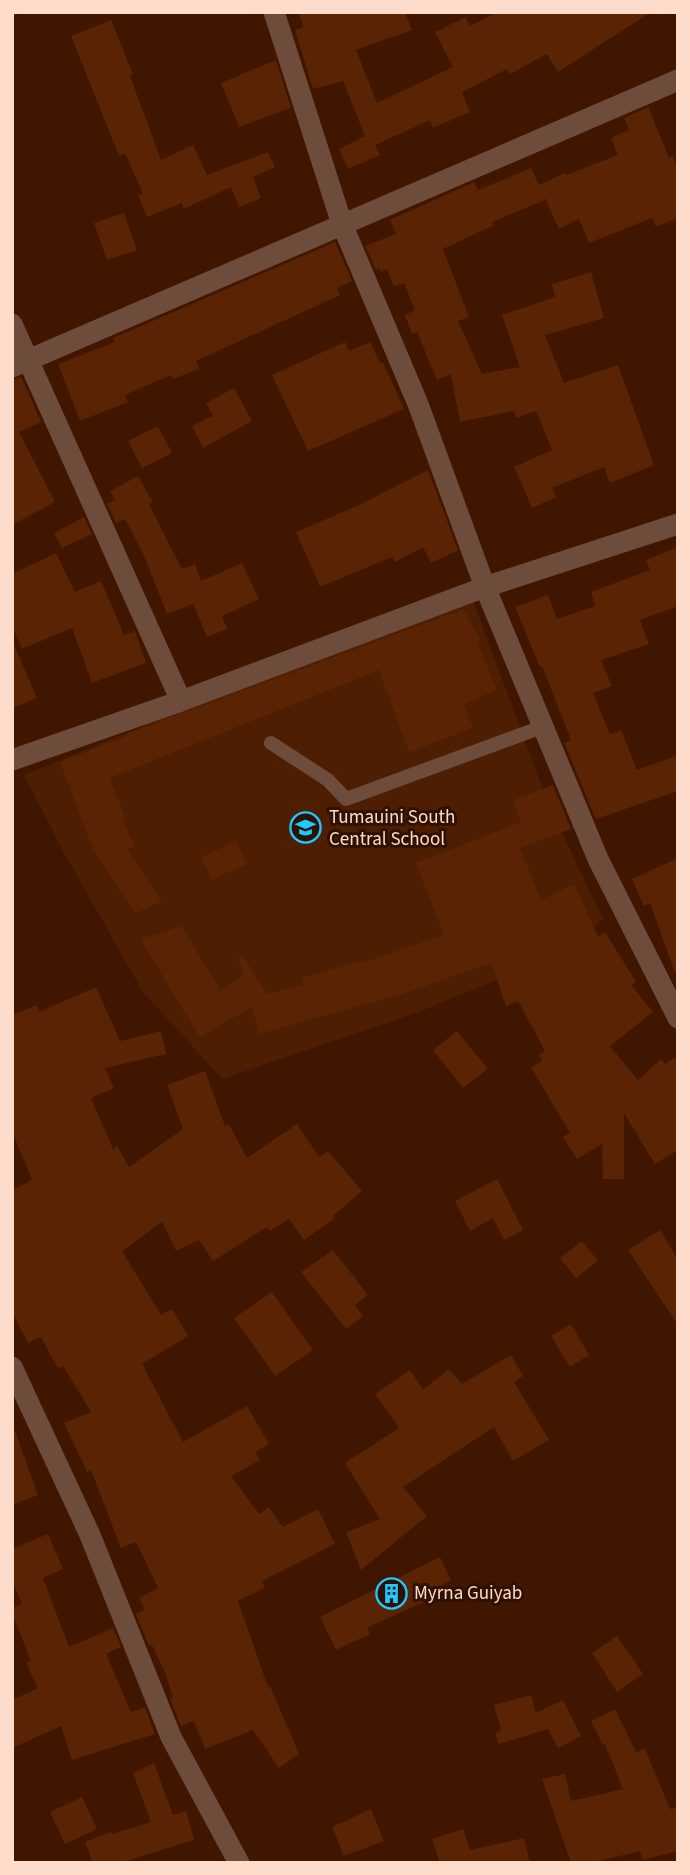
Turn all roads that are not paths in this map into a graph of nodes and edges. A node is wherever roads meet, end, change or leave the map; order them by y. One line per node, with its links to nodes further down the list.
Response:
1 (274, 12): 3 (street)
2 (678, 80): 3 (street)
3 (342, 225): 5 (street); 7 (street)
4 (12, 324): 5 (street)
5 (21, 364): 8 (street)
6 (678, 524): 7 (street)
7 (485, 587): 8 (street); 9 (street)
8 (181, 701): 11 (street)
9 (542, 727): 10 (lane); 12 (street)
10 (271, 743)
11 (12, 760)
12 (678, 1018)
13 (12, 1367): 14 (street)
14 (239, 1863)

